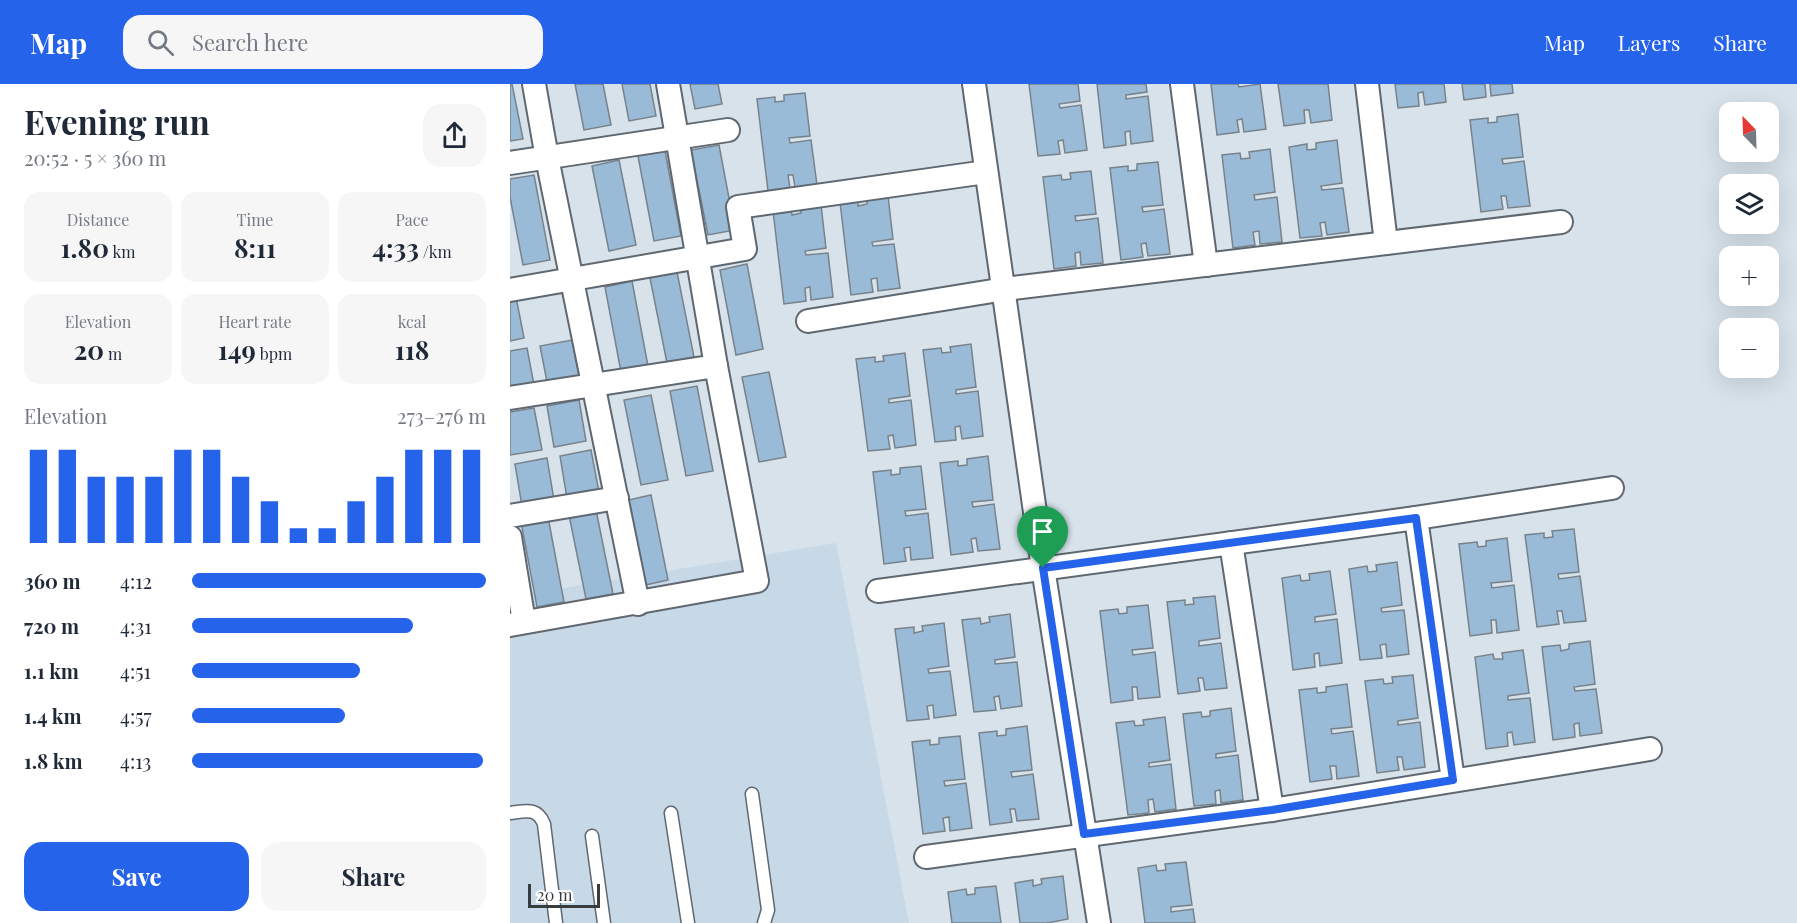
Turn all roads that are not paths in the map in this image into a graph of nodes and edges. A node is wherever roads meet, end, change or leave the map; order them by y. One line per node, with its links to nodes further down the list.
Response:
1 (534, 84): 8 (street)
2 (668, 84): 7 (street)
3 (974, 84): 10 (street)
4 (1182, 84): 14 (street)
5 (1367, 84): 12 (street)
6 (728, 130): 7 (street)
7 (677, 136): 8 (street); 13 (street)
8 (546, 158): 9 (street); 15 (street)
9 (510, 163)
10 (986, 172): 13 (street); 16 (street)
11 (1561, 222): 12 (street)
12 (1386, 243): 14 (street)
13 (698, 256): 15 (street); 19 (street)
14 (1206, 265): 16 (street)
15 (573, 279): 17 (street); 20 (street)
16 (1005, 288): 18 (street); 28 (street)
17 (510, 290)
18 (808, 321)
19 (716, 366): 20 (street); 30 (street)
20 (595, 384): 21 (street); 23 (street)
21 (510, 398)
22 (1612, 488): 25 (street)
23 (617, 498): 24 (street); 30 (street)
24 (510, 516)
25 (1416, 518): 27 (street); 33 (street)
26 (510, 537): 31 (street)
27 (1231, 543): 28 (street); 35 (street)
28 (1043, 568): 29 (street); 38 (street)
29 (878, 591)
30 (638, 604): 31 (street)
31 (517, 624)
32 (1650, 749): 33 (street)
33 (1453, 780): 35 (street)
34 (752, 794): 44 (lane)
35 (1272, 810): 38 (street)
36 (510, 813): 41 (lane)
37 (671, 813): 43 (lane)
38 (1084, 834): 40 (street); 45 (street)
39 (592, 836): 42 (lane)
40 (926, 857)
41 (556, 923)
42 (604, 923)
43 (688, 923)
44 (764, 923)
45 (1099, 923)

